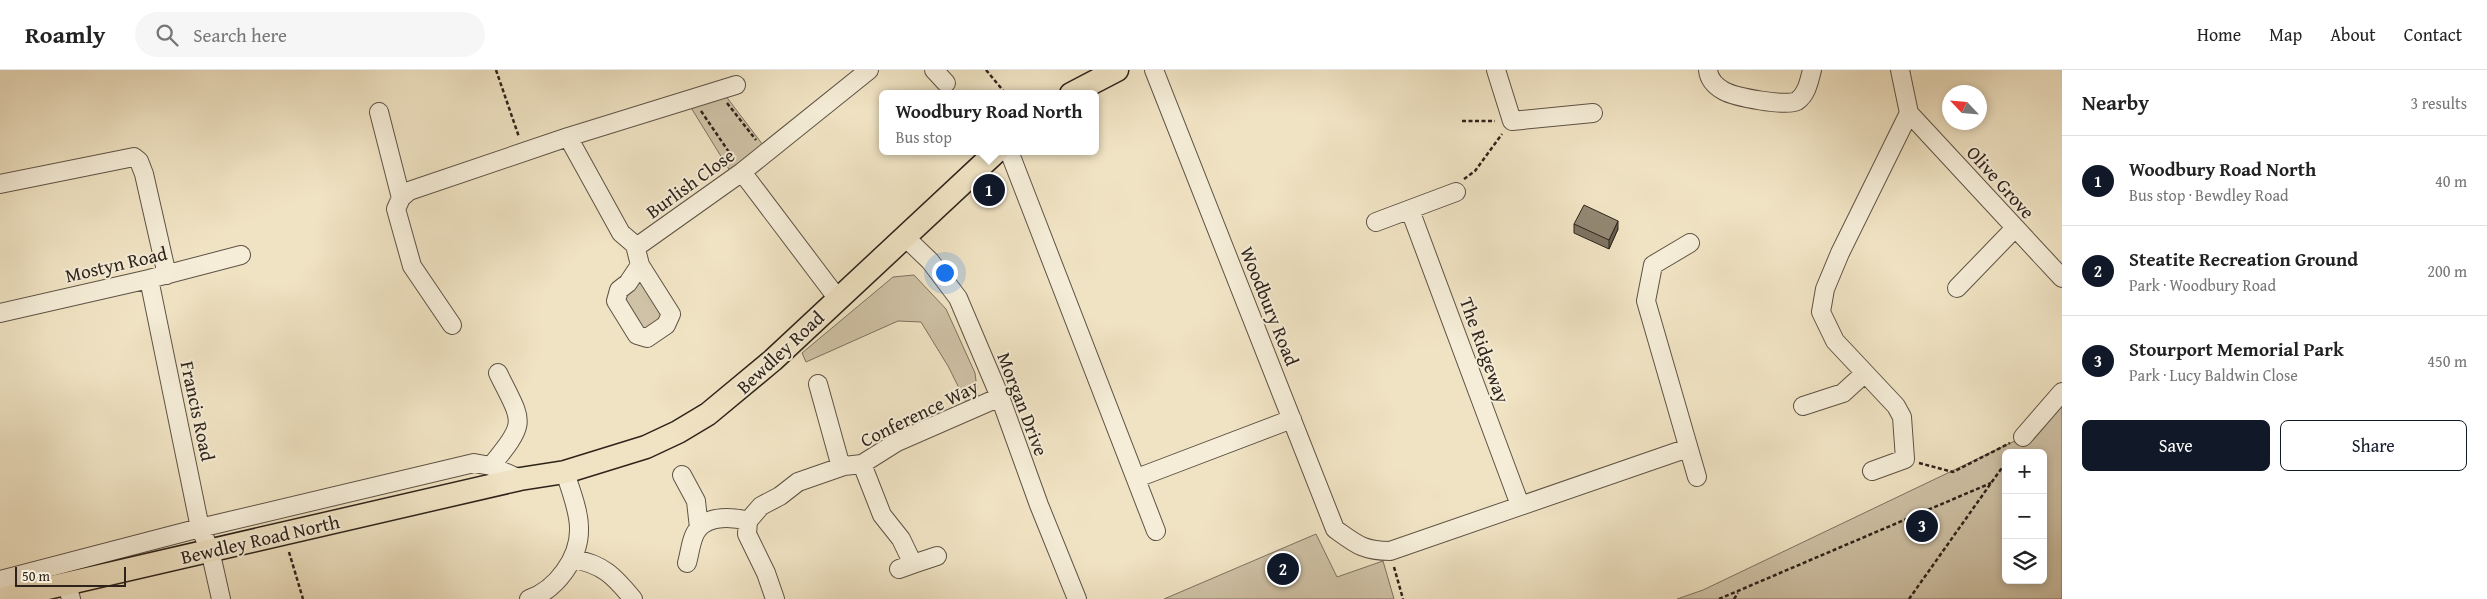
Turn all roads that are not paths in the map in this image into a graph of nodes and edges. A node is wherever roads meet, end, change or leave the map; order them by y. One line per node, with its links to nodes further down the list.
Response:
1 (869, 70): 16 (street, Burlish Close)
2 (1117, 70): 9 (main road)
3 (1154, 70): 43 (street, Woodbury Road)
4 (1496, 70): 11 (street)
5 (1708, 70): 6 (street)
6 (1812, 70)
7 (1900, 70): 12 (street)
8 (736, 85): 13 (street)
9 (1079, 90)
10 (379, 112): 19 (street)
11 (1592, 113)
12 (1909, 113): 22 (street, Olive Grove); 38 (street)
13 (568, 136): 19 (street); 25 (street)
14 (993, 155): 23 (main road, Bewdley Road)
15 (1011, 155): 53 (street)
16 (742, 172): 25 (street, Burlish Close); 34 (street)
17 (0, 184): 28 (street)
18 (1456, 192): 20 (street)
19 (401, 198): 36 (street)
20 (1410, 210): 21 (street); 55 (street, The Ridgeway)
21 (1376, 222)
22 (2014, 229): 29 (street, Olive Grove); 33 (street)
23 (906, 238): 34 (main road, Bewdley Road); 41 (street, Morgan Drive)
24 (1690, 243): 45 (street)
25 (635, 245): 27 (street)
26 (241, 255): 28 (street, Mostyn Road)
27 (640, 265): 31 (street); 32 (street)
28 (167, 274): 30 (street, Mostyn Road)
29 (2062, 278)
30 (149, 279): 35 (street, Mostyn Road); 57 (street, Francis Road)
31 (628, 283): 32 (street); 32 (street)
32 (651, 283)
33 (1957, 288)
34 (838, 299): 50 (main road, Bewdley Road)
35 (0, 313)
36 (452, 325)
37 (498, 373): 47 (street)
38 (1865, 373): 42 (street); 49 (street)
39 (818, 384): 48 (street)
40 (2062, 392): 44 (street)
41 (1000, 397): 46 (street, Conference Way); 71 (street, Morgan Drive)
42 (1803, 406)
43 (1292, 420): 53 (street); 55 (street, Woodbury Road)
44 (2023, 437)
45 (1688, 448): 52 (street); 55 (street)
46 (862, 464): 48 (street, Conference Way); 61 (street)
47 (492, 466): 54 (street); 57 (street)
48 (841, 467): 56 (street, Conference Way)
49 (1872, 471)
50 (566, 472): 54 (main road, Bewdley Road); 62 (street)
51 (682, 475): 58 (street)
52 (1697, 477)
53 (1136, 478): 59 (street)
54 (520, 479): 60 (main road, Bewdley Road North)
55 (1520, 505)
56 (748, 521): 58 (street); 70 (street)
57 (200, 528): 60 (street, Francis Road); 64 (street)
58 (699, 528): 63 (street)
59 (1156, 531)
60 (210, 550): 65 (main road, Bewdley Road North); 67 (street, Francis Road)
61 (937, 556)
62 (573, 559): 68 (street); 69 (street)
63 (687, 563)
64 (0, 580)
65 (69, 591): 66 (main road, Bewdley Road North)
66 (0, 599)
67 (221, 599)
68 (529, 599)
69 (633, 599)
70 (775, 599)
71 (1078, 599)

